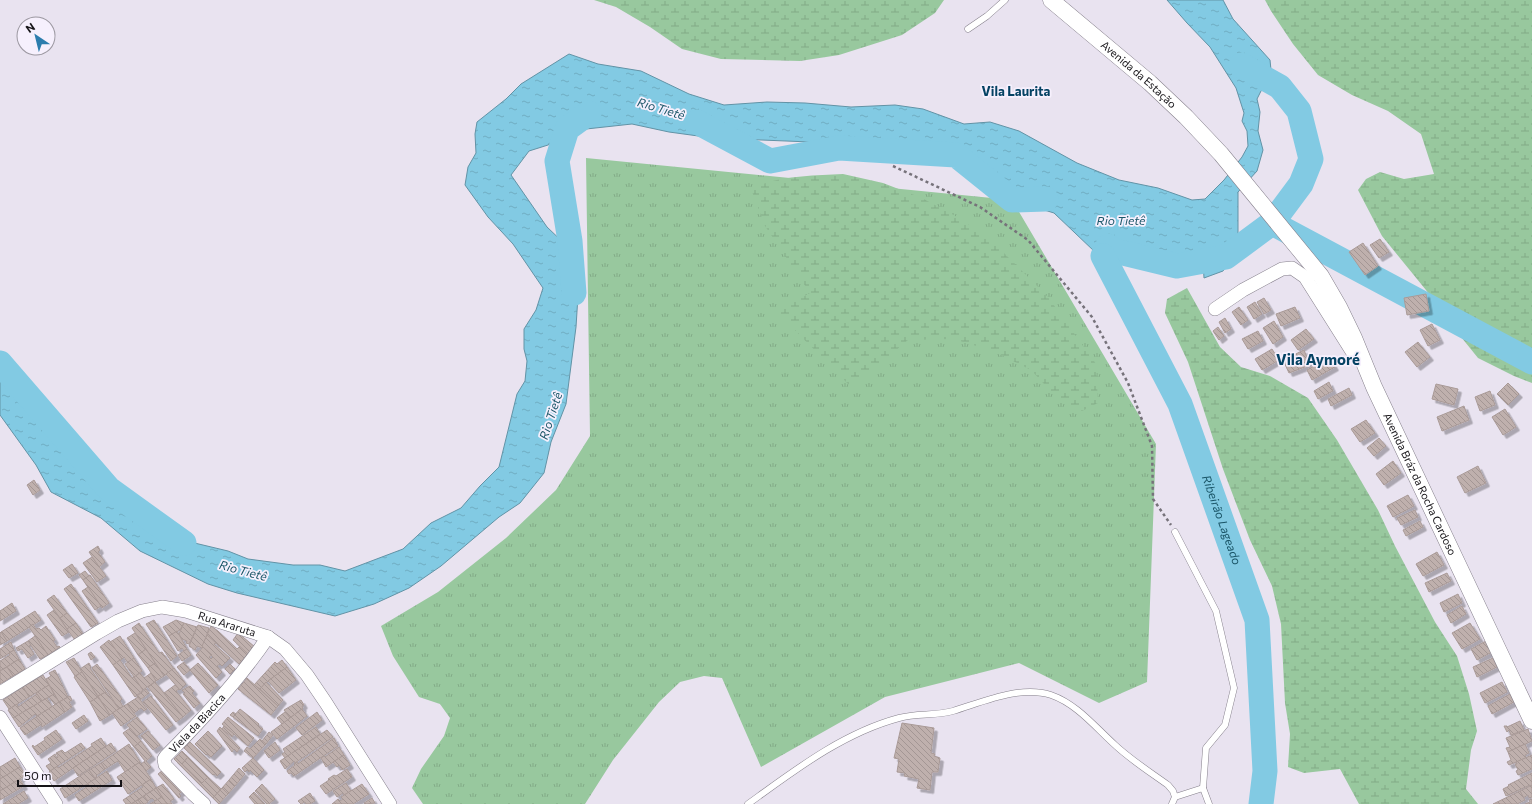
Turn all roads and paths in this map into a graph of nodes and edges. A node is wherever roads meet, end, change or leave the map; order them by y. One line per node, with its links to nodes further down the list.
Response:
1 (1005, 0): 3 (lane)
2 (1051, 0): 5 (street, Avenida da Estação)
3 (968, 29)
4 (893, 166): 8 (path)
5 (1301, 251): 7 (street, Avenida Bráz da Rocha Cardoso)
6 (1215, 309): 7 (street)
7 (1366, 367): 12 (street, Avenida Bráz da Rocha Cardoso)
8 (1176, 532): 13 (lane)
9 (268, 637): 10 (street, Rua Araruta); 16 (street, Viela da Biacica); 17 (street, Rua Araruta)
10 (0, 693)
11 (0, 717): 15 (street)
12 (1532, 720)
13 (1203, 788): 14 (lane); 20 (lane)
14 (1175, 797): 18 (lane); 19 (lane)
15 (56, 804)
16 (204, 804)
17 (390, 804)
18 (748, 804)
19 (1172, 804)
20 (1209, 804)

